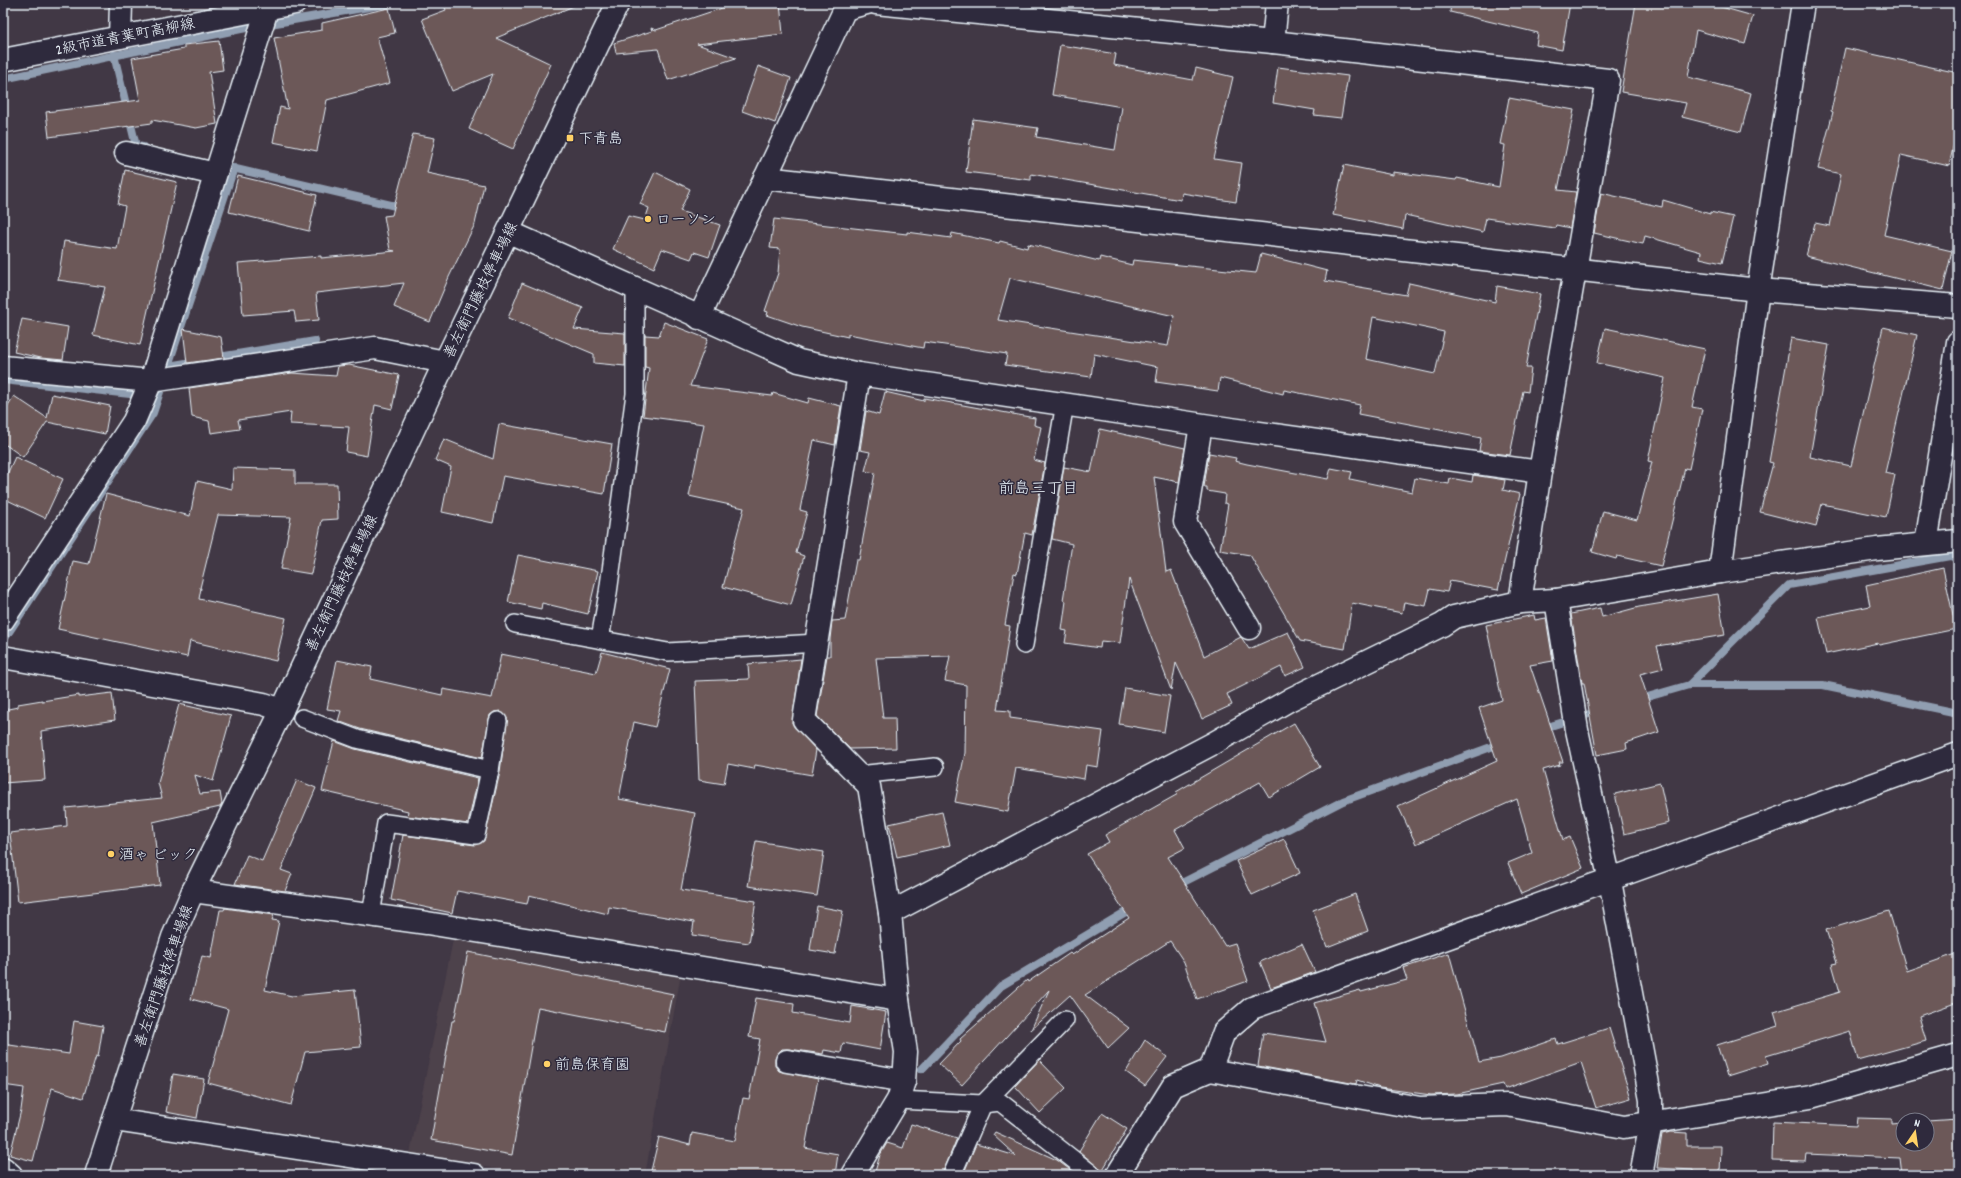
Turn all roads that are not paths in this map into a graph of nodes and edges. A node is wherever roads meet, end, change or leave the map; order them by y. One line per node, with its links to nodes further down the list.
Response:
1 (121, 3): 9 (street)
2 (294, 3): 8 (street, 2級市道青葉町高柳線)
3 (618, 3): 15 (street, 善左衛門藤枝停車場線)
4 (868, 3): 14 (street)
5 (876, 3): 10 (street)
6 (1277, 3): 10 (street)
7 (1804, 3): 18 (street)
8 (268, 5): 9 (street, 2級市道青葉町高柳線); 13 (street)
9 (120, 37): 11 (street, 2級市道青葉町高柳線)
10 (1273, 42): 16 (street)
11 (3, 60)
12 (126, 153): 13 (street)
13 (216, 174): 25 (street)
14 (765, 178): 16 (street); 20 (street)
15 (509, 232): 17 (street); 22 (street, 善左衛門藤枝停車場線)
16 (1575, 269): 18 (street); 28 (street)
17 (635, 289): 20 (street); 37 (lane)
18 (1758, 290): 19 (street); 31 (street)
19 (1958, 306)
20 (699, 318): 24 (street)
21 (1958, 342): 30 (street)
22 (445, 362): 25 (street); 41 (street, 善左衛門藤枝停車場線)
23 (3, 368): 25 (street)
24 (859, 374): 26 (street); 38 (street)
25 (151, 382): 34 (street)
26 (1065, 403): 27 (street); 39 (lane)
27 (1201, 424): 28 (street); 36 (street)
28 (1540, 472): 33 (street)
29 (1958, 541): 30 (street)
30 (1926, 544): 31 (street)
31 (1720, 572): 32 (street)
32 (1556, 600): 33 (street); 48 (street)
33 (1520, 602): 50 (street)
34 (3, 620)
35 (515, 624): 37 (lane)
36 (1249, 628)
37 (600, 639): 38 (lane)
38 (817, 643): 47 (street)
39 (1024, 645)
40 (3, 657): 41 (street)
41 (282, 710): 49 (street, 善左衛門藤枝停車場線)
42 (302, 718): 46 (lane)
43 (498, 721): 46 (lane)
44 (1958, 754): 48 (street)
45 (935, 767): 47 (lane)
46 (490, 770): 51 (lane)
47 (858, 775): 50 (street)
48 (1610, 881): 56 (street); 60 (street)
49 (193, 891): 51 (street); 59 (street, 善左衛門藤枝停車場線)
50 (890, 913): 52 (street)
51 (371, 915): 52 (street)
52 (898, 1000): 57 (street)
53 (1065, 1020): 58 (lane)
54 (1958, 1055): 60 (street)
55 (788, 1061): 57 (street)
56 (1210, 1070): 60 (street); 68 (street)
57 (901, 1091): 58 (lane); 65 (street)
58 (983, 1104): 66 (lane); 67 (lane)
59 (114, 1120): 63 (street, 善左衛門藤枝停車場線); 64 (street)
60 (1651, 1123): 69 (street)
61 (3, 1168): 62 (street)
62 (11, 1175)
63 (96, 1175)
64 (474, 1175)
65 (853, 1175)
66 (952, 1175)
67 (1093, 1175)
68 (1117, 1175)
69 (1641, 1175)

